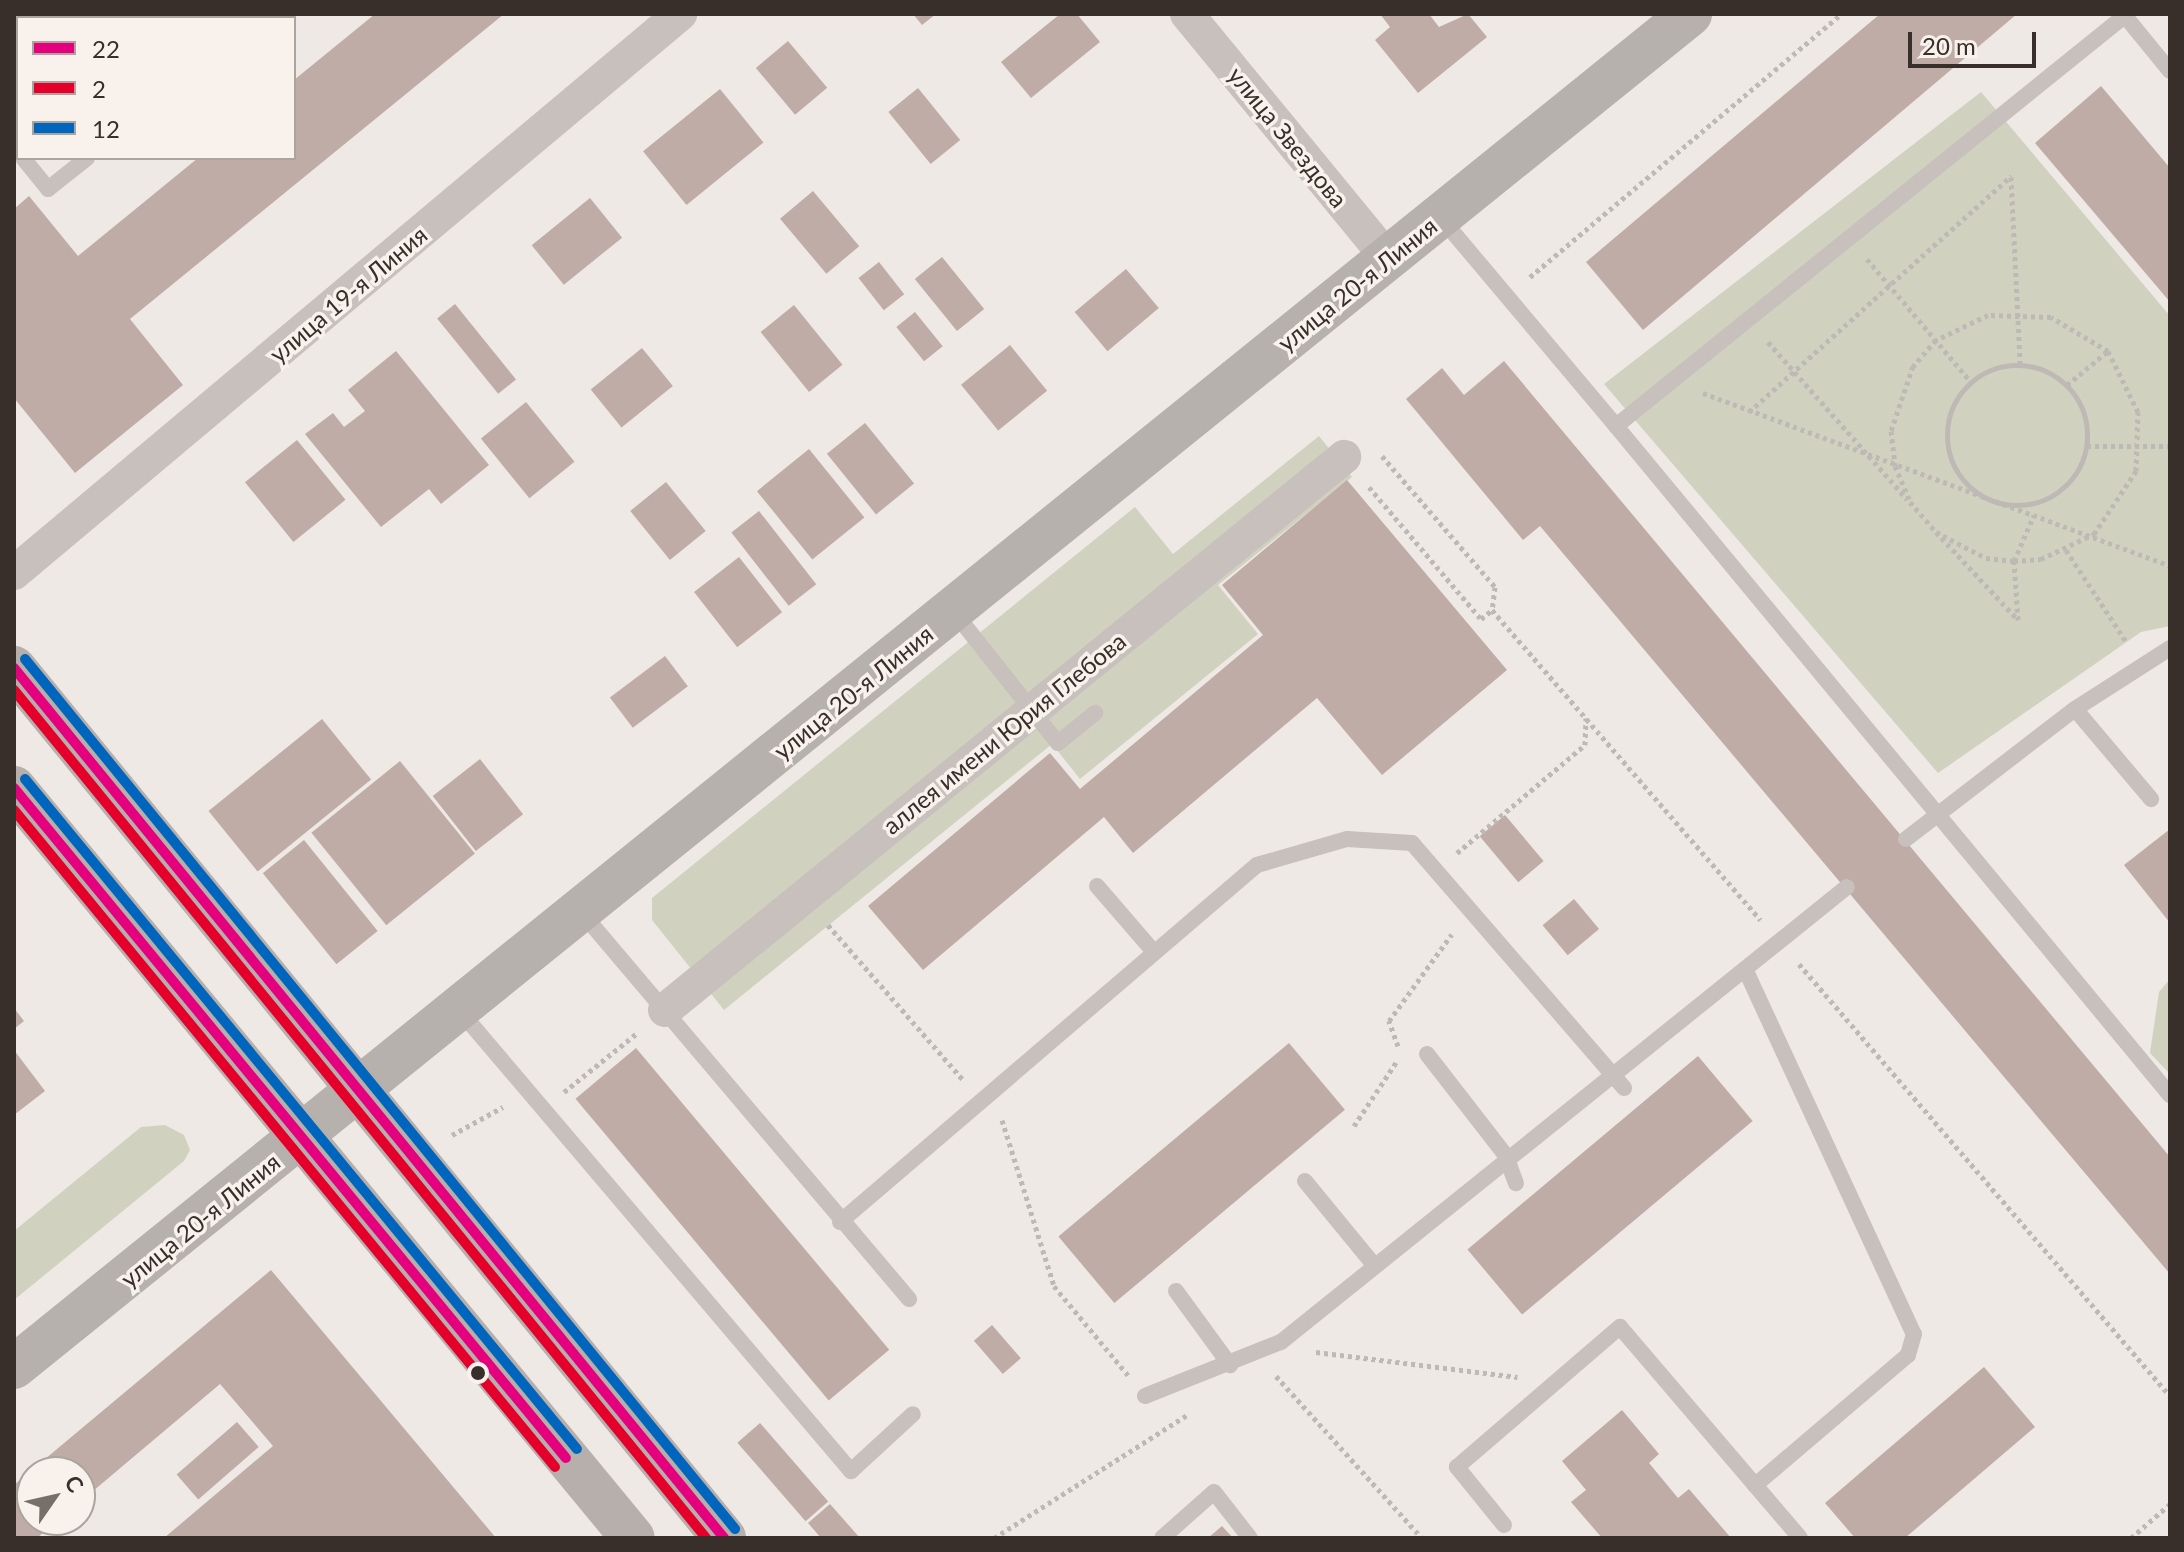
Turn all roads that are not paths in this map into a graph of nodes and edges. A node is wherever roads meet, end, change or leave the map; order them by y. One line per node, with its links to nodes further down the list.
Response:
1 (680, 14): 12 (street, улица 19-я Линия)
2 (1187, 14): 9 (street, улица Звездова)
3 (1690, 14): 8 (main road, улица 20-я Линия)
4 (2126, 15): 5 (lane); 10 (lane)
5 (2170, 71)
6 (24, 160): 7 (lane)
7 (84, 160)
8 (1440, 217): 9 (main road, улица 20-я Линия); 10 (lane)
9 (1388, 259): 13 (main road, улица 20-я Линия)
10 (1616, 426): 21 (lane)
11 (1344, 457): 17 (street, аллея имени Юрия Глебова)
12 (14, 573)
13 (953, 611): 17 (lane); 25 (main road, улица 20-я Линия)
14 (2170, 648): 16 (lane)
15 (14, 668): 33 (main road)
16 (2075, 709): 20 (lane); 21 (lane)
17 (1032, 710): 18 (lane); 28 (street, аллея имени Юрия Глебова)
18 (1095, 713)
19 (14, 788): 35 (main road)
20 (2151, 799)
21 (1941, 813): 22 (lane); 34 (lane)
22 (1906, 839)
23 (1097, 886): 26 (lane)
24 (1847, 887): 27 (lane)
25 (581, 913): 28 (lane); 29 (main road, улица 20-я Линия)
26 (1154, 952): 31 (lane); 39 (lane)
27 (1746, 971): 31 (lane); 47 (lane)
28 (665, 1010): 39 (lane)
29 (460, 1011): 33 (main road, улица 20-я Линия); 46 (lane)
30 (1427, 1054): 36 (lane)
31 (1610, 1075): 32 (lane); 36 (lane)
32 (1624, 1088)
33 (356, 1094): 35 (main road, улица 20-я Линия); 50 (main road)
34 (2170, 1095)
35 (299, 1140): 44 (main road, улица 20-я Линия); 49 (main road)
36 (1506, 1156): 38 (lane); 40 (lane)
37 (1305, 1181): 40 (lane)
38 (1516, 1183)
39 (840, 1222): 42 (lane)
40 (1374, 1265): 43 (lane)
41 (1176, 1291): 43 (lane)
42 (909, 1299)
43 (1230, 1365): 45 (lane)
44 (14, 1367)
45 (1145, 1396)
46 (913, 1414)
47 (1755, 1485): 48 (lane); 53 (lane)
48 (1504, 1525)
49 (633, 1538)
50 (724, 1538)
51 (1162, 1538): 52 (lane)
52 (1250, 1538)
53 (1800, 1538)

